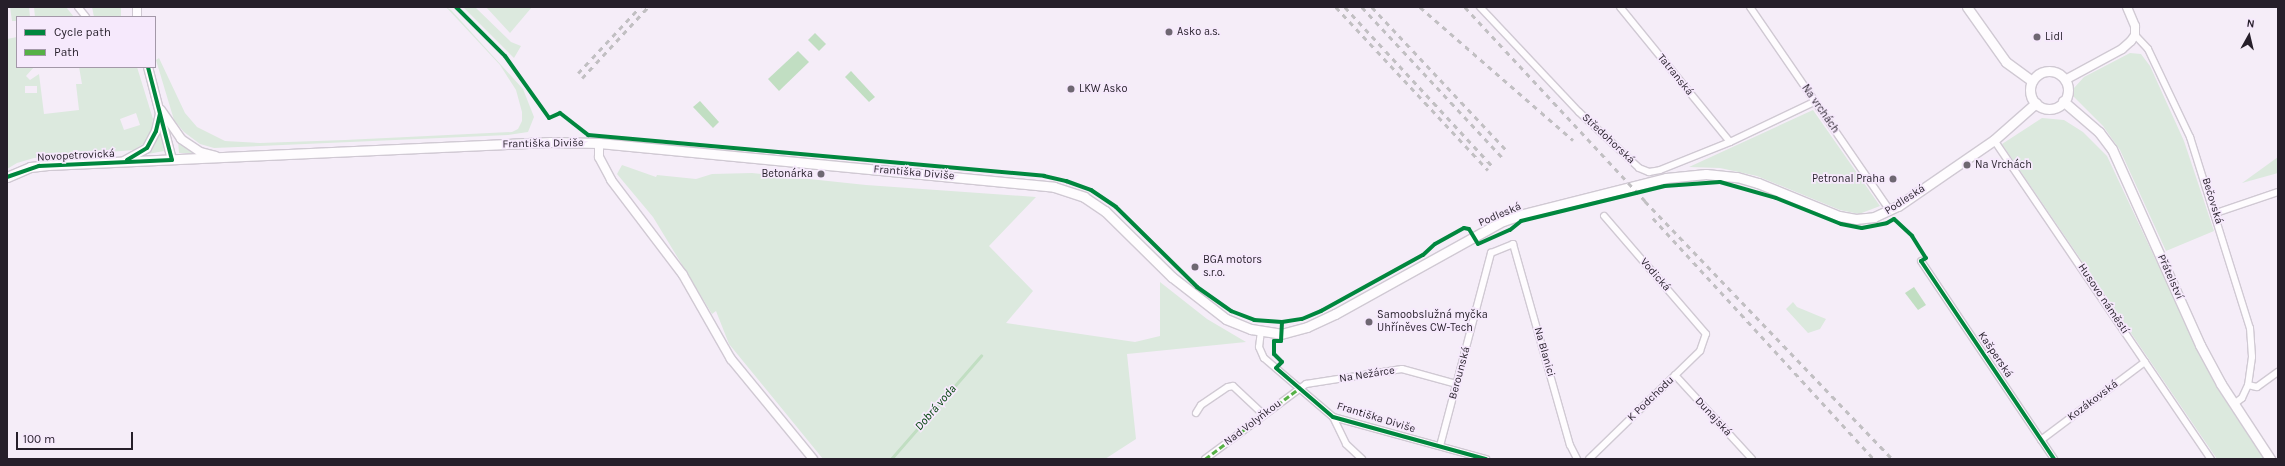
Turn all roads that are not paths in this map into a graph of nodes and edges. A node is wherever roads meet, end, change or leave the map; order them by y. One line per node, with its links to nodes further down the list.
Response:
1 (78, 7): 7 (street)
2 (1480, 7): 17 (street, Středohorská)
3 (1620, 7): 17 (street, Tatranská)
4 (1750, 7): 13 (street, Na vrchách)
5 (1967, 7): 11 (main road)
6 (2127, 7): 8 (street, Bečovská)
7 (85, 16)
8 (2135, 35): 10 (street); 25 (street, Bečovská)
9 (148, 68): 15 (street)
10 (2065, 80): 11 (main road); 12 (main road)
11 (2032, 81): 14 (main road)
12 (2063, 101): 14 (main road); 37 (main road, Přátelství)
13 (1814, 102): 17 (street, Středohorská); 24 (street, Na vrchách)
14 (2036, 103): 16 (main road, Podleská)
15 (161, 110): 19 (street); 20 (street); 21 (street)
16 (1994, 140): 24 (main road, Podleská); 31 (street, Husovo náměstí)
17 (1730, 142)
18 (599, 143): 19 (main road, Františka Diviše); 29 (main road, Františka Diviše); 43 (street)
19 (240, 158): 20 (main road, Novopetrovická)
20 (172, 160): 21 (main road, Novopetrovická)
21 (121, 162): 22 (main road, Novopetrovická)
22 (7, 177)
23 (2278, 192): 25 (street)
24 (1890, 211): 29 (main road, Podleská)
25 (2216, 213): 35 (street, Bečovská)
26 (1604, 216): 30 (street, Vodická)
27 (1513, 244): 34 (street, Berounská); 47 (street, Na Blanici)
28 (1921, 261): 41 (street, Kašperská)
29 (1261, 331): 36 (street, Františka Diviše)
30 (1706, 334): 33 (street, K Podchodu)
31 (2145, 362): 41 (street, Kozákovská); 51 (street, Husovo náměstí)
32 (2278, 372): 35 (street)
33 (1675, 375): 48 (street, K Podchodu); 49 (street, Dunajská)
34 (1457, 384): 36 (street, Na Nežárce); 42 (street, Berounská)
35 (2248, 385): 37 (street, Bečovská)
36 (1301, 388): 39 (street, Nad Volyňkou); 40 (street, Františka Diviše)
37 (2234, 404): 52 (main road, Přátelství)
38 (1196, 413): 39 (street)
39 (1264, 415): 44 (street, Nad Volyňkou)
40 (1333, 417): 42 (street, Františka Diviše); 45 (street)
41 (2041, 440): 50 (street, Kašperská)
42 (1440, 446): 46 (street, Františka Diviše)
43 (813, 459)
44 (1205, 459)
45 (1362, 459)
46 (1486, 459)
47 (1577, 459)
48 (1589, 459)
49 (1752, 459)
50 (2054, 459)
51 (2211, 459)
52 (2270, 459)

